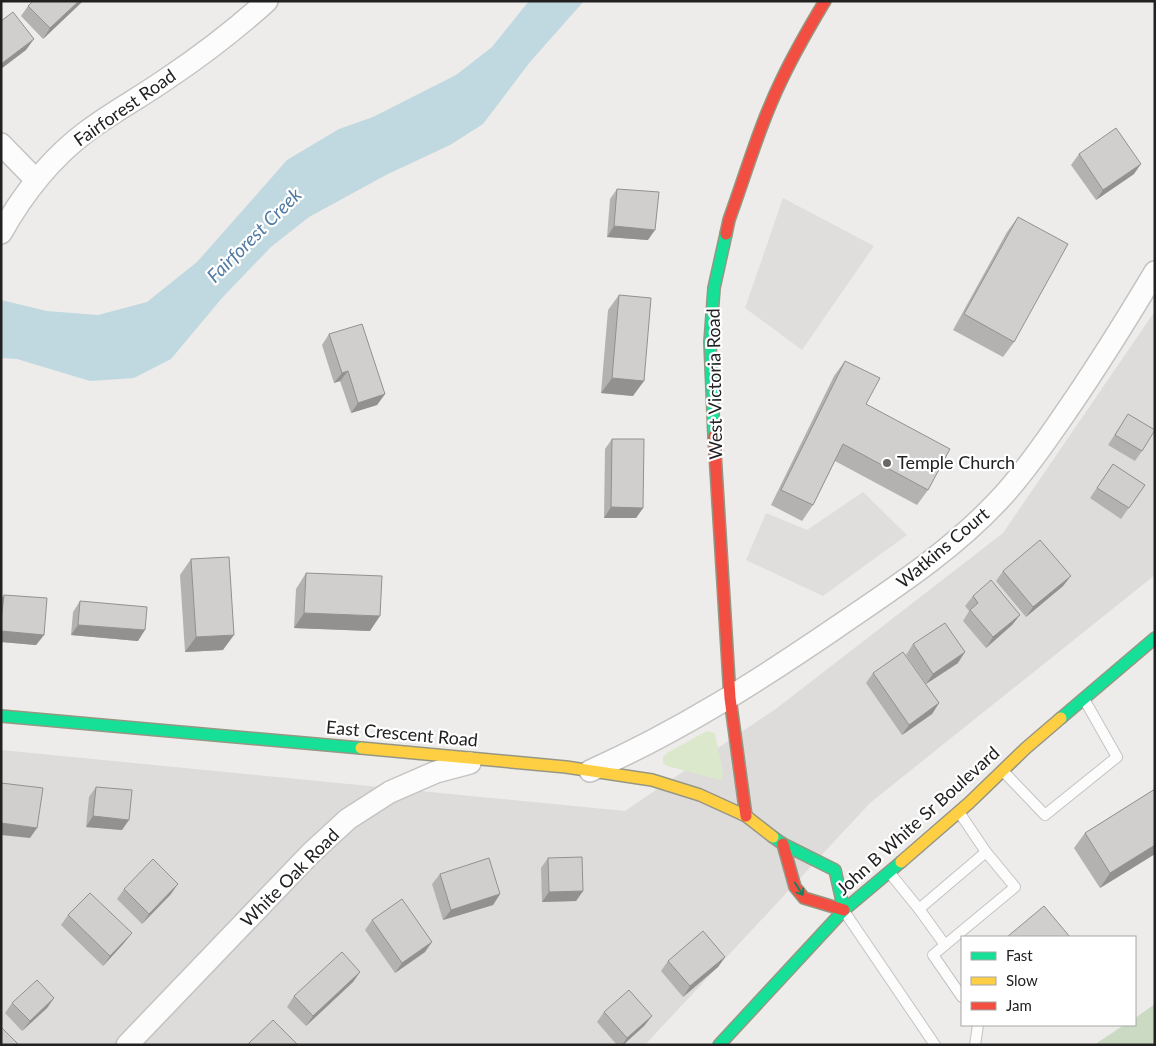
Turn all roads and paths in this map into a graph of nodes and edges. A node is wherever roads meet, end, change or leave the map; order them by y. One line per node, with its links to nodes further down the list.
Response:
1 (267, 1): 4 (street, Fairforest Road)
2 (825, 1): 8 (street, West Victoria Road)
3 (1, 144): 4 (street)
4 (36, 180): 5 (street, Fairforest Road)
5 (1, 233)
6 (1155, 272): 8 (street, Watkins Court)
7 (1155, 638): 9 (street, John B White Sr Boulevard)
8 (730, 698): 13 (street); 15 (street, West Victoria Road)
9 (1084, 698): 12 (street, John B White Sr Boulevard); 12 (lane)
10 (1, 716): 11 (street, East Crescent Road)
11 (485, 759): 13 (street, East Crescent Road); 24 (street, White Oak Road)
12 (1003, 770): 14 (street, John B White Sr Boulevard)
13 (590, 771): 15 (street, East Crescent Road)
14 (959, 811): 17 (lane); 18 (street, John B White Sr Boulevard)
15 (746, 816): 16 (street, East Crescent Road)
16 (783, 844): 20 (street, East Crescent Road); 20 (street, one-way to 20)
17 (986, 852): 19 (lane); 21 (lane)
18 (889, 871): 19 (lane); 20 (street, John B White Sr Boulevard)
19 (919, 909): 21 (lane)
20 (844, 910): 25 (street, John B White Sr Boulevard); 26 (lane)
21 (945, 945): 22 (lane)
22 (961, 996)
23 (978, 1026): 27 (lane)
24 (127, 1045)
25 (719, 1045)
26 (935, 1045)
27 (975, 1045)

